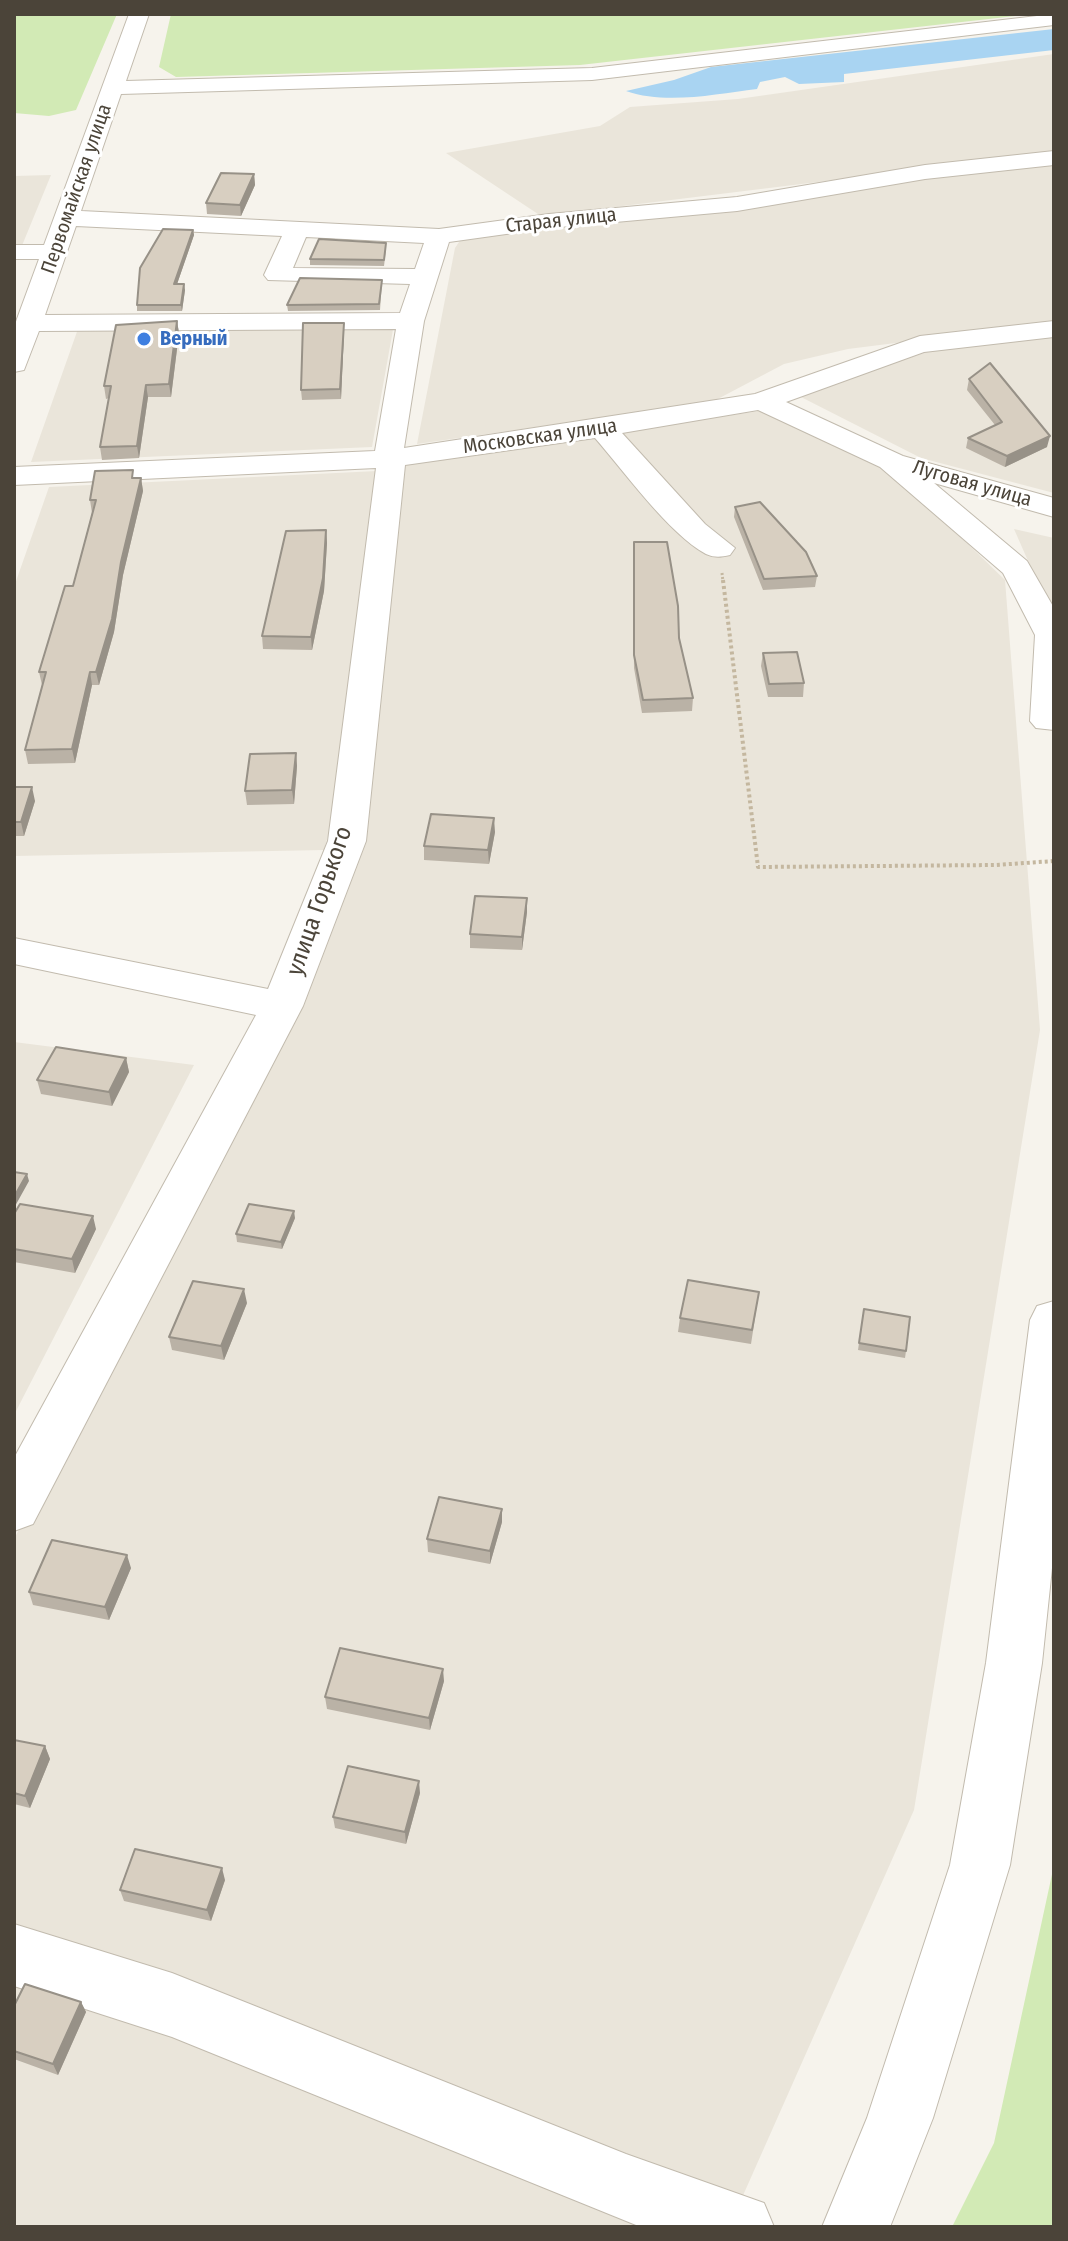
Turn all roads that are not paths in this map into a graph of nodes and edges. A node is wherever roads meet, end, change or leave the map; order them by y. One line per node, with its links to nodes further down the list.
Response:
1 (139, 14): 3 (street, Первомайская улица)
2 (1054, 19): 3 (street)
3 (112, 88): 5 (street, Первомайская улица)
4 (1054, 158): 7 (street, Старая улица)
5 (66, 218): 6 (street, Старая улица); 9 (street, Первомайская улица)
6 (297, 229): 7 (street, Старая улица); 10 (street)
7 (439, 236): 10 (street, улица Горького)
8 (14, 252): 9 (street)
9 (55, 252): 12 (street, Первомайская улица)
10 (424, 277): 11 (street, улица Горького)
11 (411, 321): 12 (street); 17 (street, улица Горького)
12 (29, 323): 14 (street, Первомайская улица)
13 (1054, 329): 15 (street, Московская улица)
14 (14, 364)
15 (761, 401): 16 (street, Московская улица); 18 (street)
16 (602, 428): 17 (street, Московская улица); 21 (street)
17 (388, 459): 19 (street, Московская улица); 24 (street, улица Горького)
18 (890, 461): 20 (street, Луговая улица); 22 (street)
19 (14, 476)
20 (1054, 508)
21 (719, 548)
22 (1048, 721)
23 (14, 951): 24 (street)
24 (282, 1006): 26 (street, улица Горького)
25 (1054, 1320): 29 (street)
26 (14, 1508)
27 (14, 1955): 28 (street)
28 (740, 2227)
29 (856, 2227)

